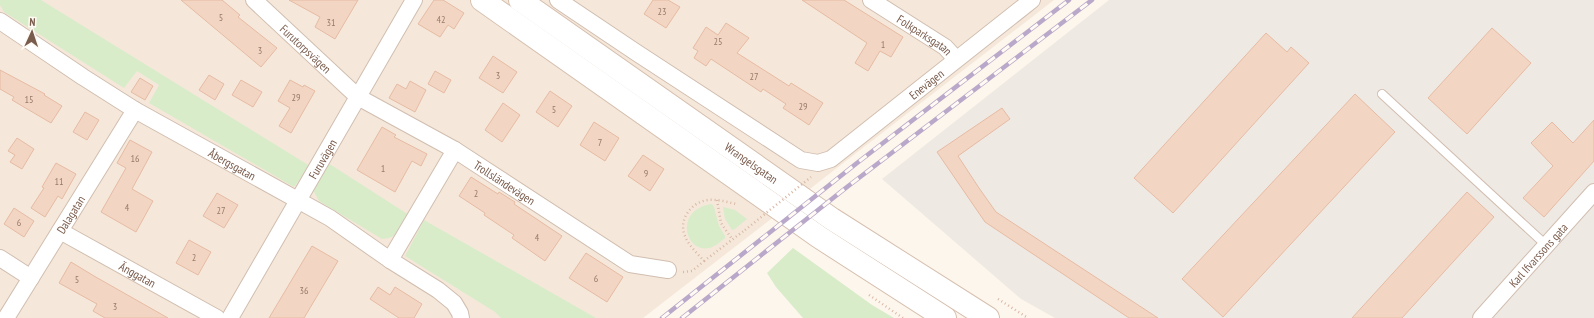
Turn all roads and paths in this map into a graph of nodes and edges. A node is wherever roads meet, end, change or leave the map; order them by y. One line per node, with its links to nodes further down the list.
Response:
1 (254, 0): 11 (street, Furutorpsvägen)
2 (414, 0): 11 (street, Furuvägen)
3 (482, 0): 36 (main road, Wrangelsgatan)
4 (520, 0): 37 (main road, Wrangelsgatan)
5 (558, 0): 14 (street)
6 (871, 0): 9 (street, Folkparksgatan)
7 (1032, 0): 9 (street, Enevägen)
8 (0, 21): 12 (street, Åbergsgatan)
9 (956, 59): 14 (street, Enevägen)
10 (1382, 94): 23 (lane)
11 (358, 97): 13 (street, Furutorpsvägen); 17 (street, Furuvägen)
12 (135, 110): 17 (street, Åbergsgatan); 21 (street, Dalagatan)
13 (455, 150): 25 (street); 27 (street, Trollsländevägen)
14 (814, 170): 22 (path, bridge)
15 (1594, 192): 23 (street, Karl Ifvarssons gata)
16 (717, 200): 18 (path); 22 (path); 26 (path)
17 (299, 202): 25 (street, Åbergsgatan); 34 (street, Furuvägen)
18 (738, 204)
19 (757, 217): 20 (path)
20 (763, 222)
21 (60, 231): 28 (street, Dalagatan); 33 (street, Änggatan)
22 (732, 239): 26 (path)
23 (1546, 245): 39 (street, Karl Ifvarssons gata)
24 (0, 258): 28 (street)
25 (390, 260): 30 (street, Åbergsgatan)
26 (704, 261): 27 (path)
27 (668, 270)
28 (31, 278): 32 (street, Dalagatan)
29 (864, 292): 35 (path)
30 (461, 315)
31 (1023, 315): 38 (path)
32 (6, 318)
33 (217, 318)
34 (230, 318)
35 (903, 318)
36 (945, 318)
37 (988, 318)
38 (1028, 318)
39 (1481, 318)

